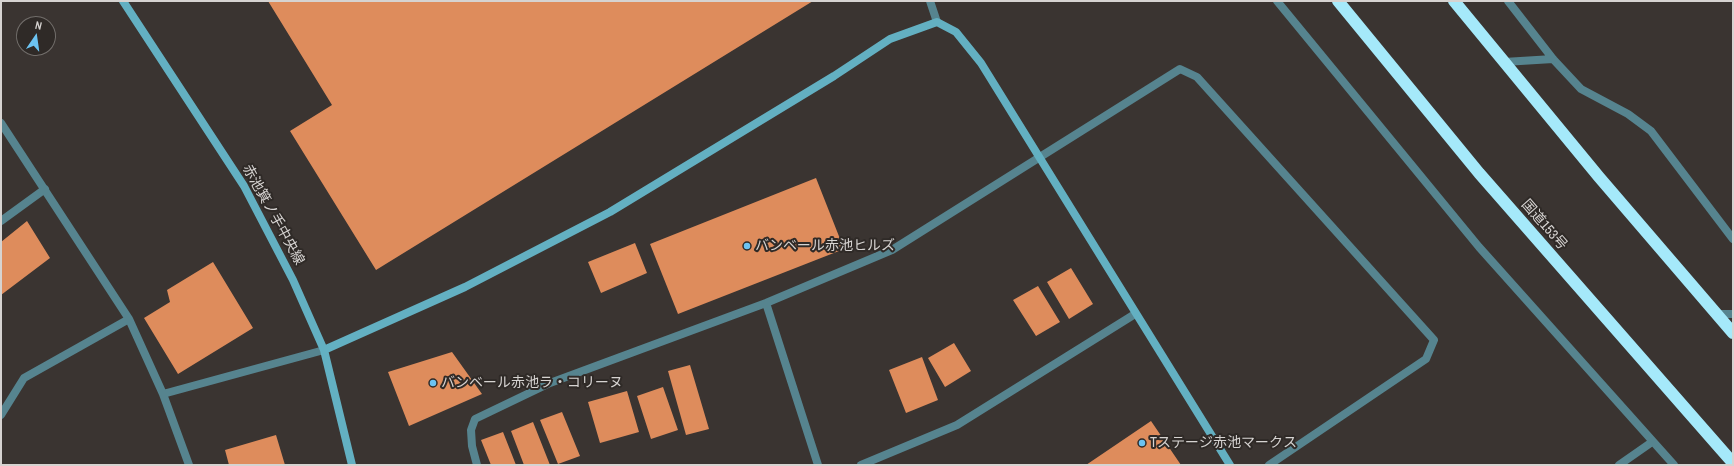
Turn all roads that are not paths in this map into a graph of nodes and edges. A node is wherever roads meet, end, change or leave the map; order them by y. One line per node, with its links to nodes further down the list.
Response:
1 (122, 1): 21 (street, 赤池箕ノ手中央線)
2 (930, 1): 7 (street)
3 (1277, 1): 24 (street)
4 (1338, 1): 25 (highway, 国道153号)
5 (1454, 1): 9 (highway)
6 (1508, 1): 8 (street)
7 (937, 22): 11 (street); 21 (street)
8 (1553, 59): 9 (street); 14 (street)
9 (1504, 62): 17 (highway)
10 (1, 123): 12 (street)
11 (1040, 157): 15 (street); 16 (street); 32 (street)
12 (45, 189): 13 (street); 19 (street)
13 (1, 221)
14 (1733, 239)
15 (766, 303): 28 (street); 29 (street)
16 (1135, 314): 30 (street); 31 (street)
17 (1718, 314): 18 (street); 20 (highway)
18 (1733, 314)
19 (128, 319): 22 (street); 23 (street)
20 (1733, 333)
21 (324, 350): 22 (street); 27 (street, 赤池箕ノ手中央線)
22 (163, 394): 26 (street)
23 (1, 415)
24 (1652, 442): 33 (street); 34 (street)
25 (1733, 463)
26 (189, 465)
27 (352, 465)
28 (477, 465)
29 (818, 465)
30 (861, 465)
31 (1230, 465)
32 (1269, 465)
33 (1619, 465)
34 (1674, 465)

